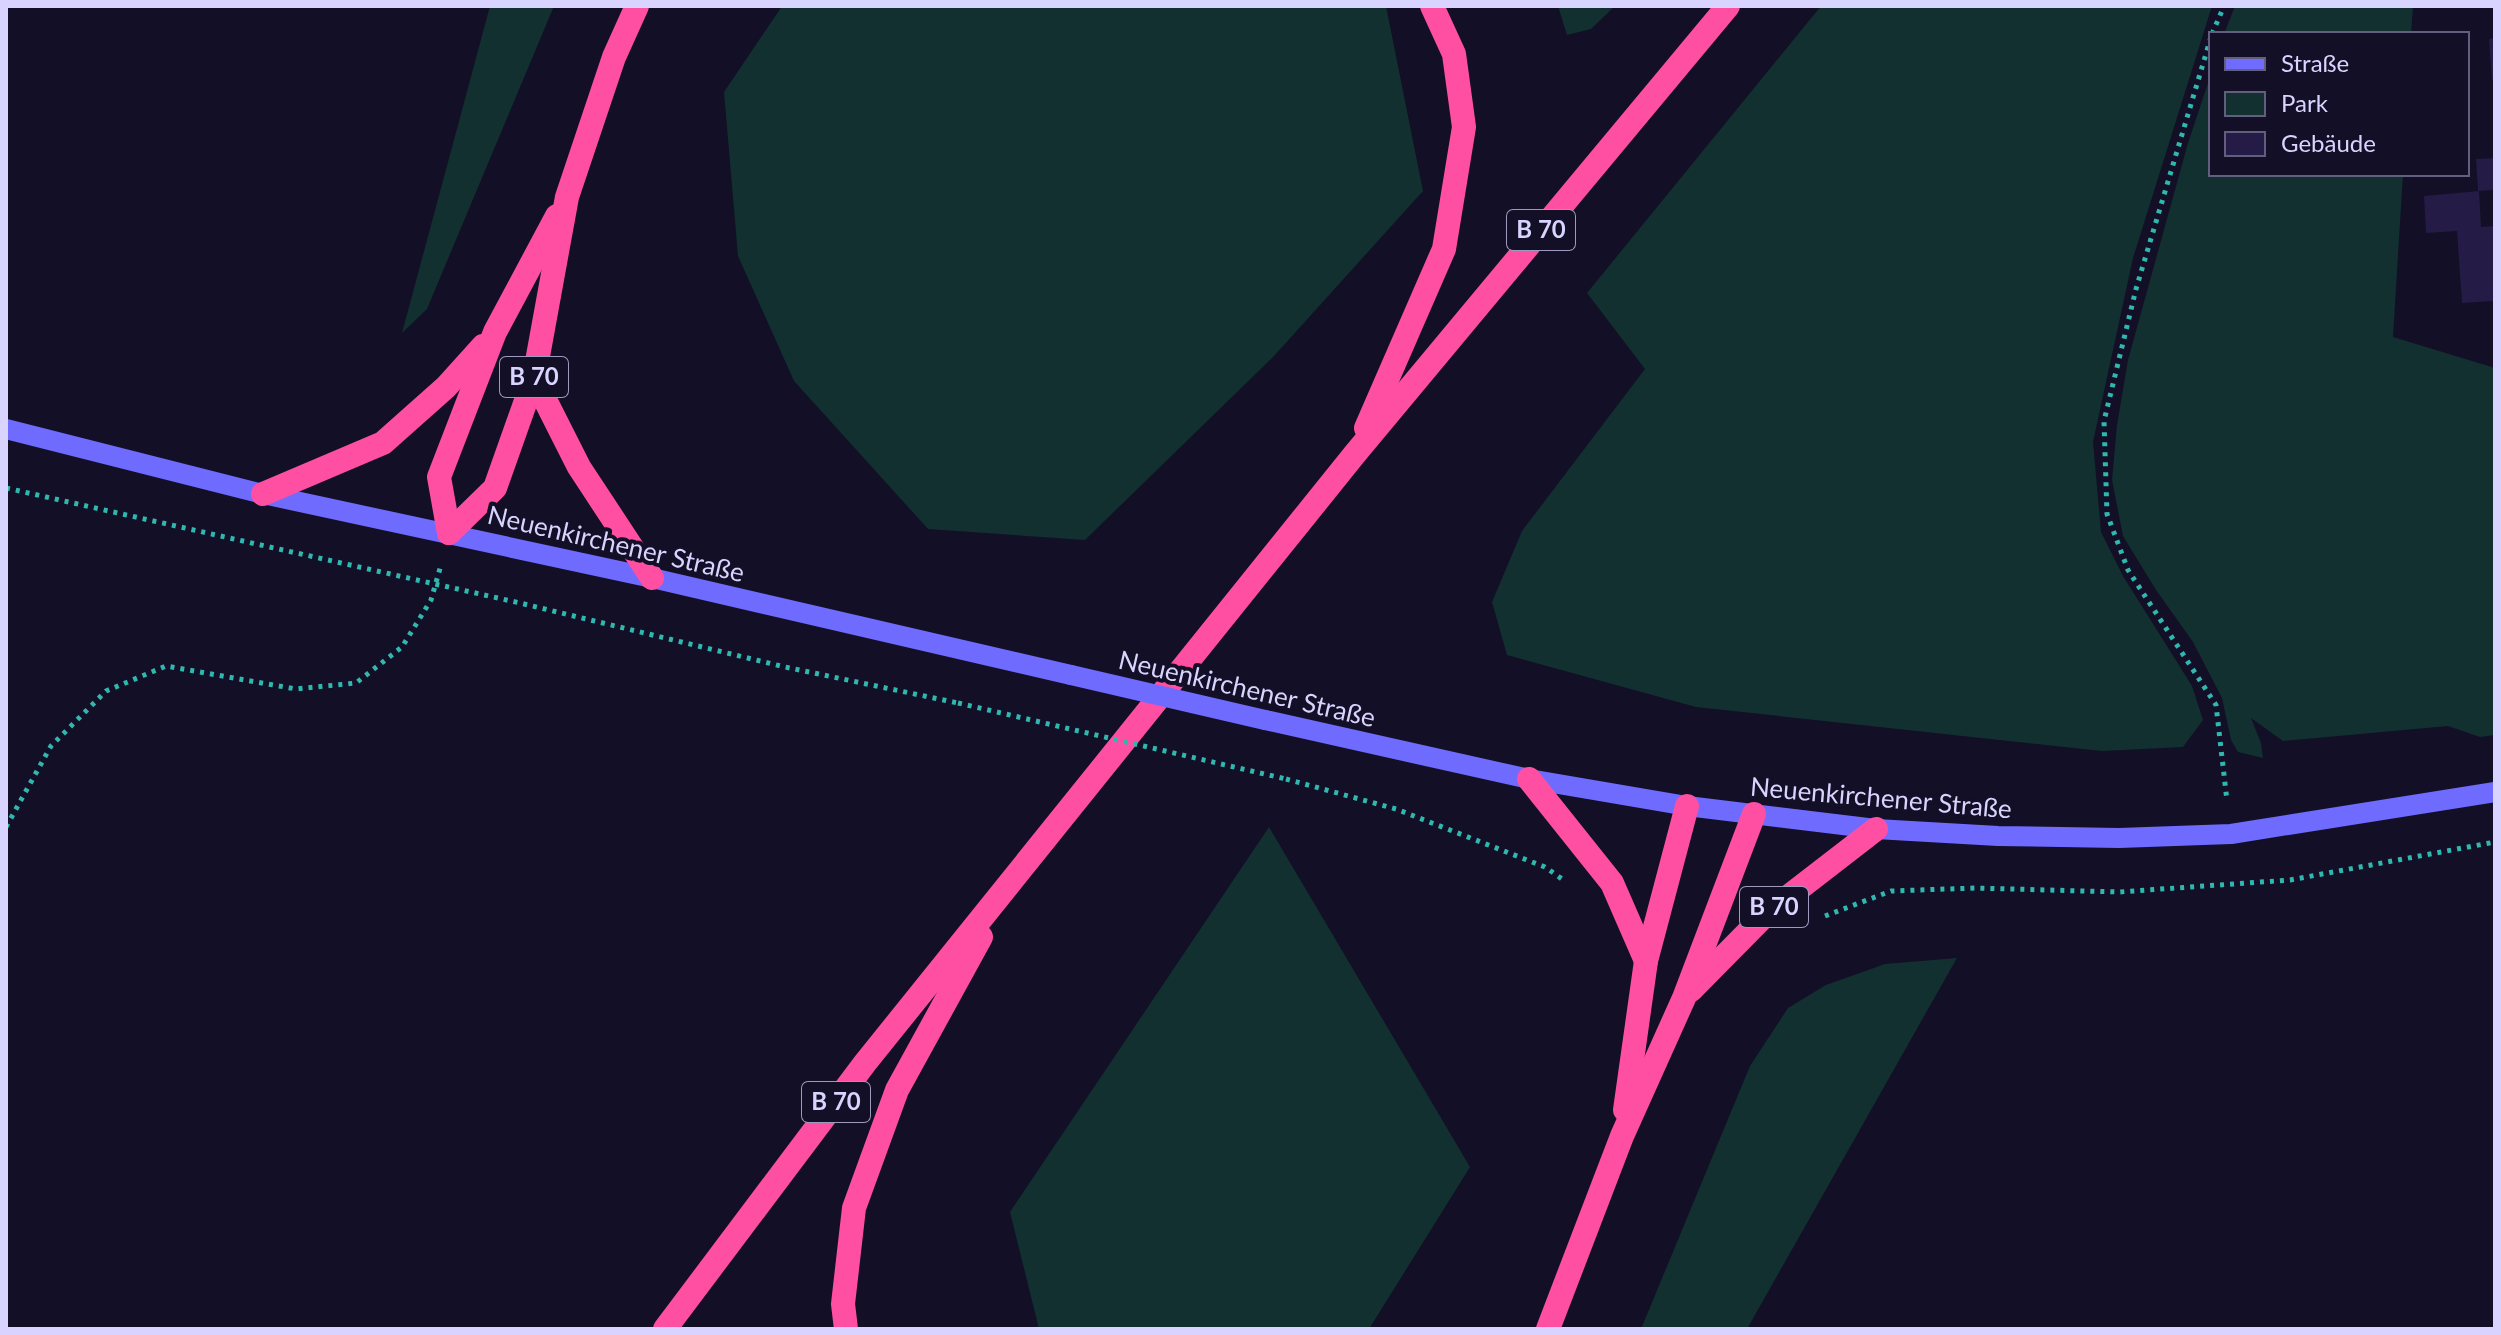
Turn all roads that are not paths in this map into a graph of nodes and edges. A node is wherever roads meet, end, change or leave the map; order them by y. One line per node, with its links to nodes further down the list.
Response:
1 (637, 6): 4 (highway, B 70)
2 (1432, 6): 8 (highway, B 70)
3 (1728, 6): 8 (highway, B 70)
4 (567, 197): 5 (highway, B 70); 6 (highway, B 70)
5 (495, 332): 9 (highway, B 70); 10 (highway, B 70)
6 (534, 378): 10 (highway, B 70); 11 (highway, B 70)
7 (6, 429): 9 (street, Neuenkirchener Straße)
8 (1354, 455): 17 (highway, B 70)
9 (263, 494): 10 (street, Neuenkirchener Straße)
10 (449, 533): 11 (street, Neuenkirchener Straße)
11 (652, 578): 12 (street, Neuenkirchener Straße, bridge)
12 (1529, 779): 14 (street, Neuenkirchener Straße); 18 (highway)
13 (2495, 792): 16 (street, Neuenkirchener Straße)
14 (1687, 806): 15 (street, Neuenkirchener Straße); 18 (highway, B 70)
15 (1754, 814): 16 (street, Neuenkirchener Straße); 19 (highway, B 70)
16 (1876, 829): 19 (highway, B 70)
17 (1013, 879): 21 (highway, B 70); 22 (highway, B 70)
18 (1646, 961): 20 (highway, B 70)
19 (1684, 998): 20 (highway, B 70)
20 (1622, 1136): 23 (highway, B 70)
21 (665, 1329)
22 (846, 1329)
23 (1548, 1329)

